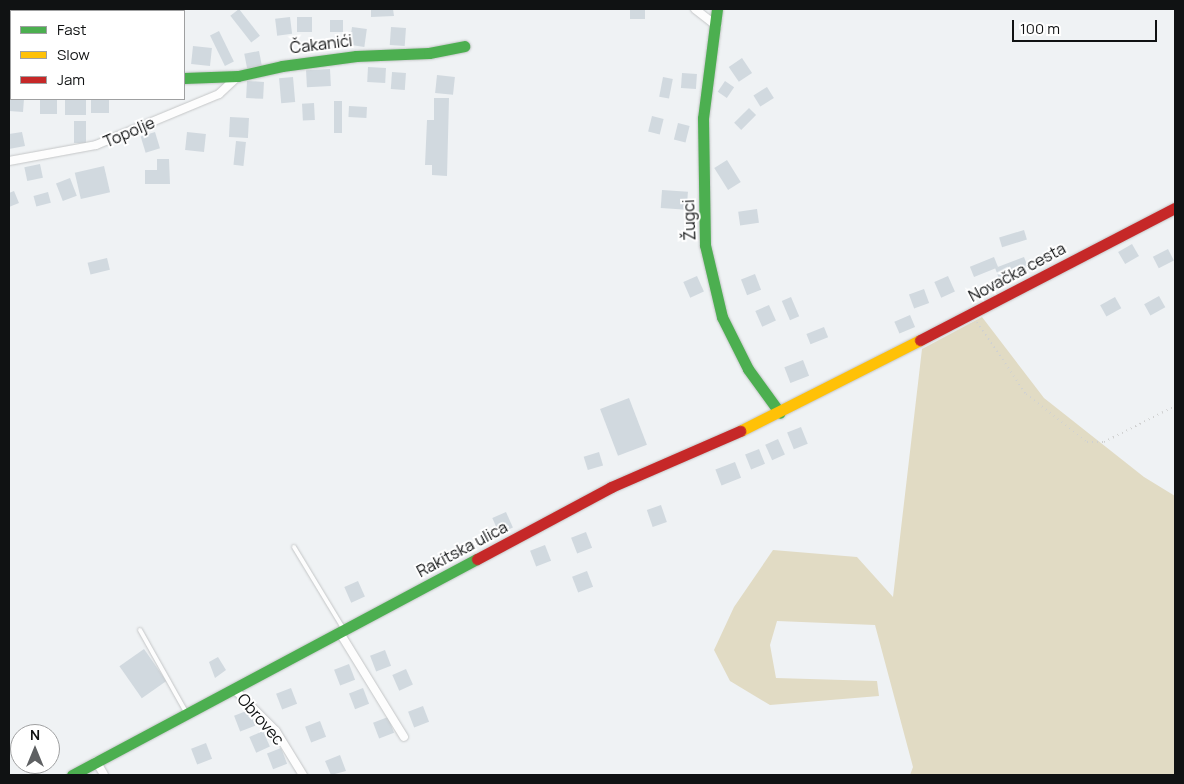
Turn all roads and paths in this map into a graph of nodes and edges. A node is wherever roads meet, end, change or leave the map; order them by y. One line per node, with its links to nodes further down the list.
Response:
1 (695, 9): 3 (street)
2 (717, 9): 3 (street, Žugci)
3 (717, 26): 12 (street, Žugci)
4 (464, 46): 5 (street, Čakanići)
5 (238, 76): 6 (street, Čakanići); 7 (street, Topolje)
6 (185, 78)
7 (9, 161)
8 (1175, 208): 9 (street, Novačka cesta)
9 (972, 314): 10 (street, Novačka cesta); 11 (path)
10 (874, 365): 12 (street, Rakitska ulica)
11 (1175, 406)
12 (780, 413): 15 (street, Rakitska ulica)
13 (294, 547): 15 (lane)
14 (140, 630): 17 (lane)
15 (342, 632): 16 (street, Rakitska ulica); 18 (street)
16 (234, 689): 17 (street, Rakitska ulica); 22 (street, Obrovec)
17 (187, 714): 19 (street, Rakitska ulica)
18 (404, 737)
19 (96, 761): 20 (street, Rakitska ulica); 21 (street)
20 (72, 775)
21 (104, 775)
22 (303, 775)

